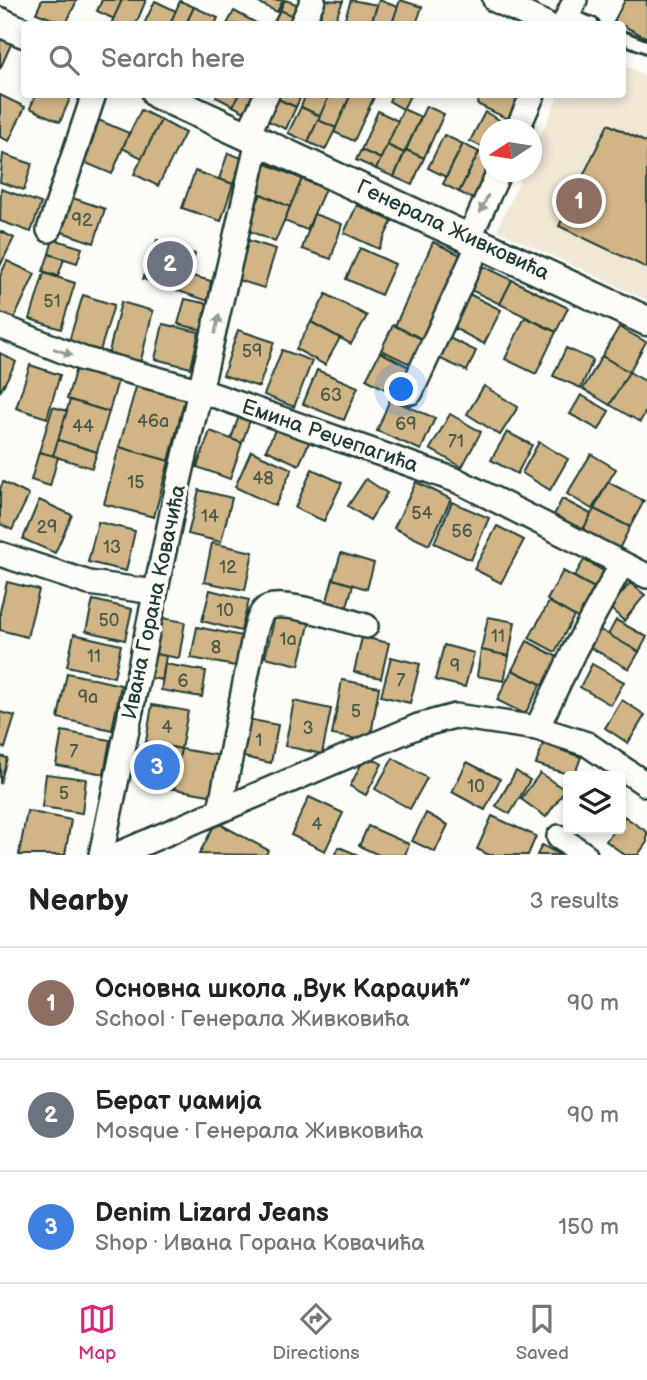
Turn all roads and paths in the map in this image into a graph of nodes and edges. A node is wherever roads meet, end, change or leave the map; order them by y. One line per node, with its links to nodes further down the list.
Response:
1 (313, 0): 4 (street)
2 (495, 0): 5 (street)
3 (570, 13): 6 (lane)
4 (303, 21)
5 (539, 21)
6 (587, 21)
7 (0, 22): 8 (street)
8 (21, 32)
9 (626, 39): 10 (lane)
10 (647, 47)
11 (93, 98): 18 (street)
12 (165, 98): 16 (street, Генерала Живковића)
13 (266, 98): 16 (street)
14 (531, 98): 15 (street)
15 (522, 119)
16 (252, 139): 19 (street, Генерала Живковића); 22 (street, one-way to 16)
17 (495, 182): 19 (street, one-way to 19)
18 (49, 230)
19 (475, 239): 20 (street, Генерала Живковића); 23 (street)
20 (647, 321)
21 (0, 326): 22 (street, Емина Реџепагића, one-way to 22)
22 (202, 391): 25 (street, Емина Реџепагића); 27 (street, Ивана Горана Ковачића)
23 (411, 392)
24 (0, 554): 27 (street)
25 (622, 564): 26 (street, Емина Реџепагића); 29 (street)
26 (647, 576)
27 (155, 592): 33 (street, Ивана Горана Ковачића)
28 (366, 626): 31 (street)
29 (537, 728): 30 (street); 31 (street)
30 (647, 785)
31 (219, 810): 34 (street)
32 (559, 837): 35 (street)
33 (100, 855)
34 (116, 855)
35 (585, 855)

